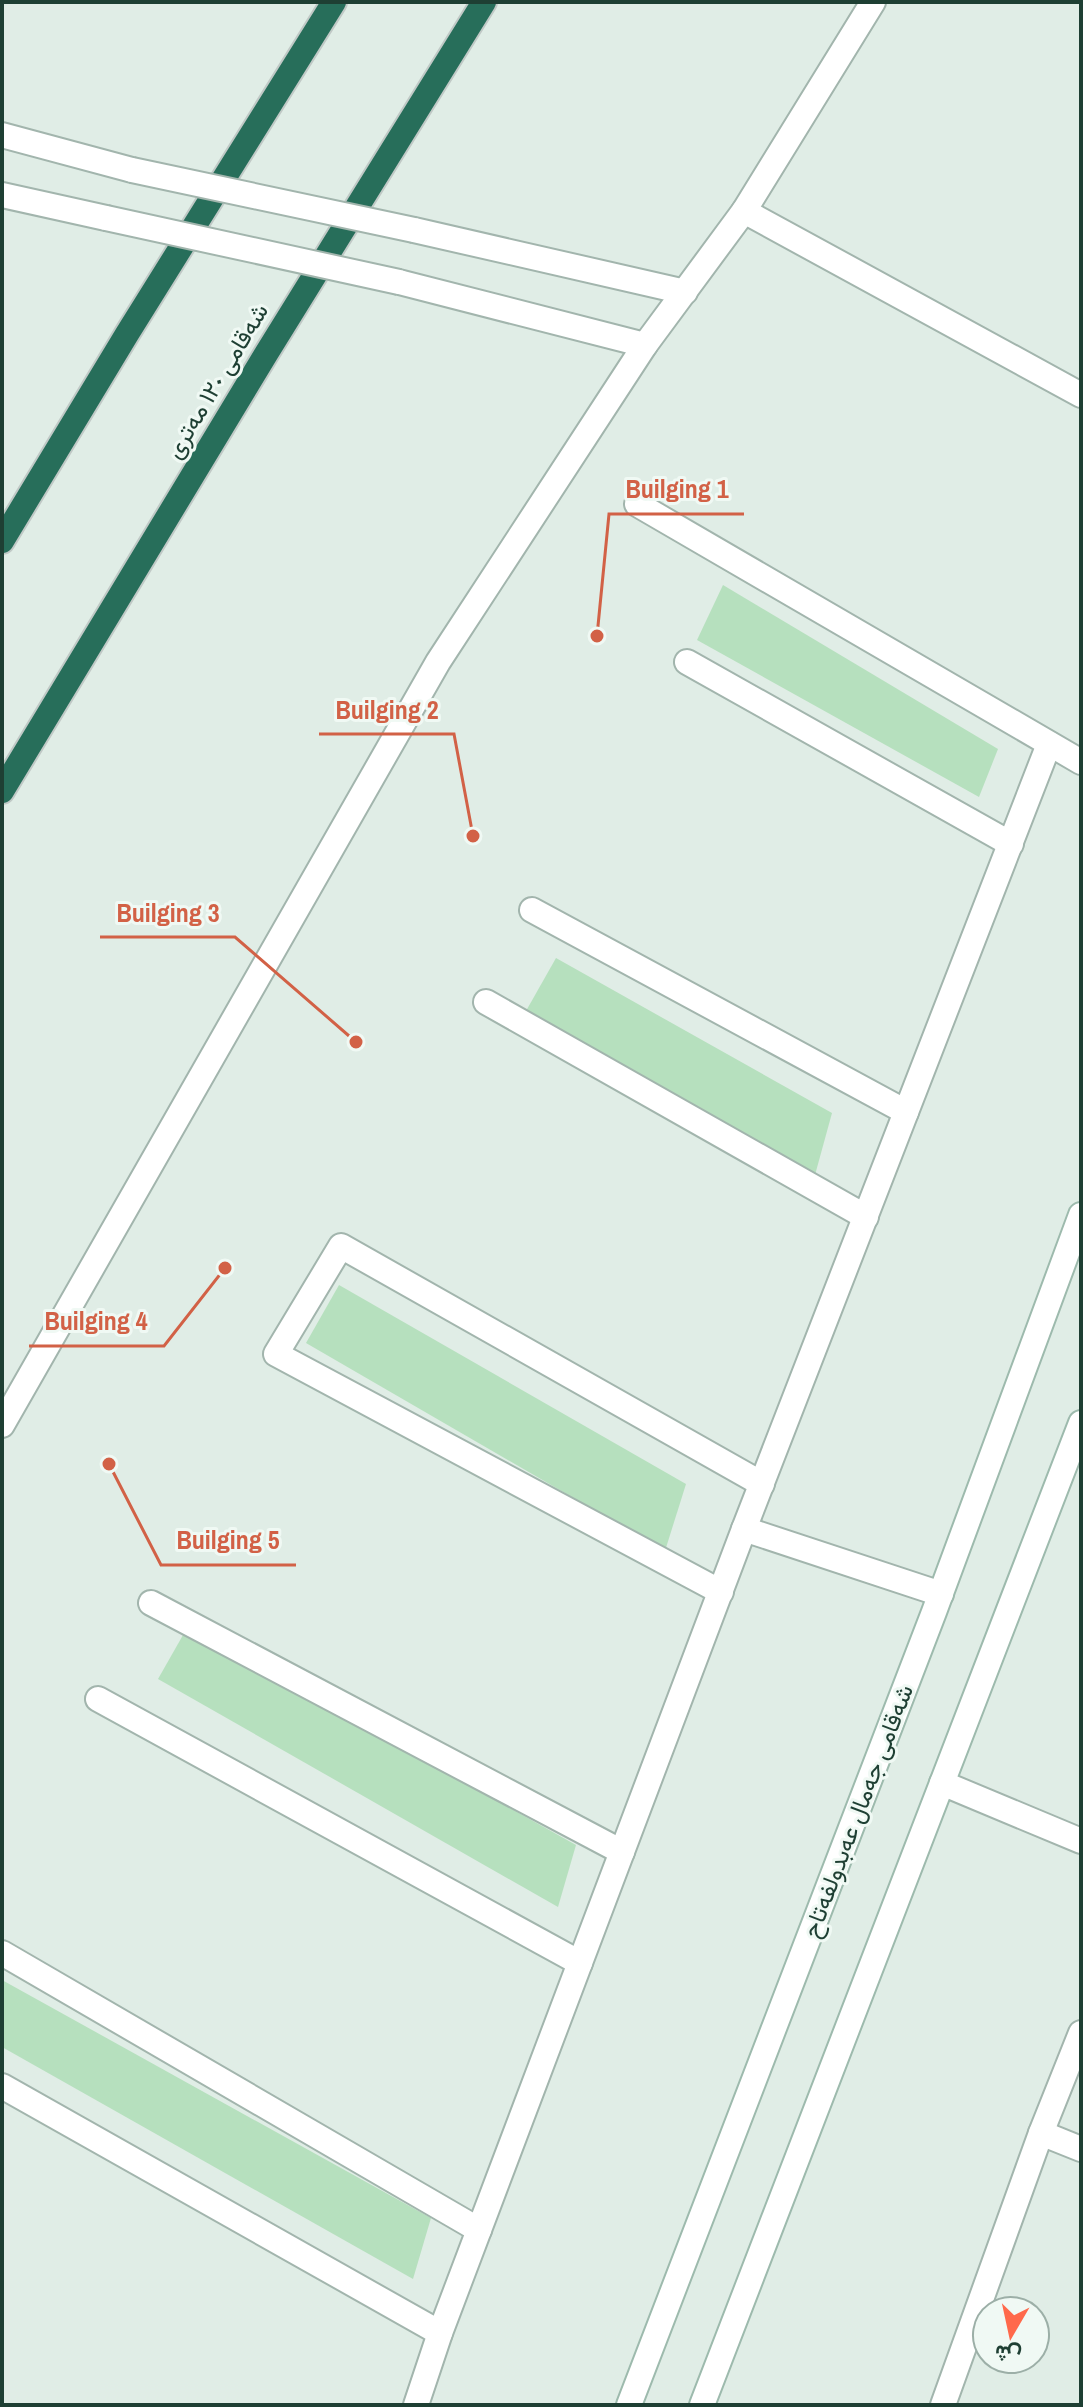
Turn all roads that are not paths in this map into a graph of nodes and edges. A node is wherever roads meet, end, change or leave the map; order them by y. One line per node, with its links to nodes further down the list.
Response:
1 (334, 2): 13 (highway)
2 (484, 2): 17 (highway, شەقامی ١٢٠ مەتری)
3 (873, 2): 8 (street)
4 (2, 135): 9 (street, bridge)
5 (2, 195): 6 (street)
6 (29, 201): 7 (street); 10 (street, bridge)
7 (2, 204)
8 (744, 211): 9 (street); 11 (street)
9 (685, 292): 10 (street)
10 (645, 345): 25 (street)
11 (1081, 395)
12 (637, 504): 15 (street)
13 (2, 541)
14 (687, 662): 18 (street)
15 (1049, 744): 16 (street); 18 (street)
16 (1081, 762)
17 (2, 791)
18 (1011, 844): 21 (street)
19 (532, 910): 21 (street)
20 (486, 1002): 23 (street)
21 (906, 1112): 23 (street)
22 (1081, 1215): 29 (street, شەقامی جەمال عەبدولفەتاح)
23 (866, 1217): 26 (street)
24 (1081, 1423): 32 (street)
25 (2, 1425)
26 (762, 1484): 27 (street); 28 (street)
27 (744, 1529): 28 (street); 29 (street)
28 (721, 1592): 34 (street)
29 (941, 1594): 44 (street, شەقامی جەمال عەبدولفەتاح)
30 (151, 1603): 34 (street)
31 (98, 1699): 36 (street)
32 (942, 1783): 33 (street); 45 (street)
33 (1081, 1841)
34 (622, 1852): 36 (street)
35 (2, 1953): 41 (street)
36 (580, 1963): 41 (street)
37 (1081, 2033): 39 (street)
38 (2, 2086): 42 (street)
39 (1041, 2133): 40 (street); 46 (street)
40 (1081, 2149)
41 (479, 2230): 42 (street)
42 (440, 2333): 43 (street)
43 (416, 2405)
44 (629, 2405)
45 (702, 2405)
46 (943, 2405)

